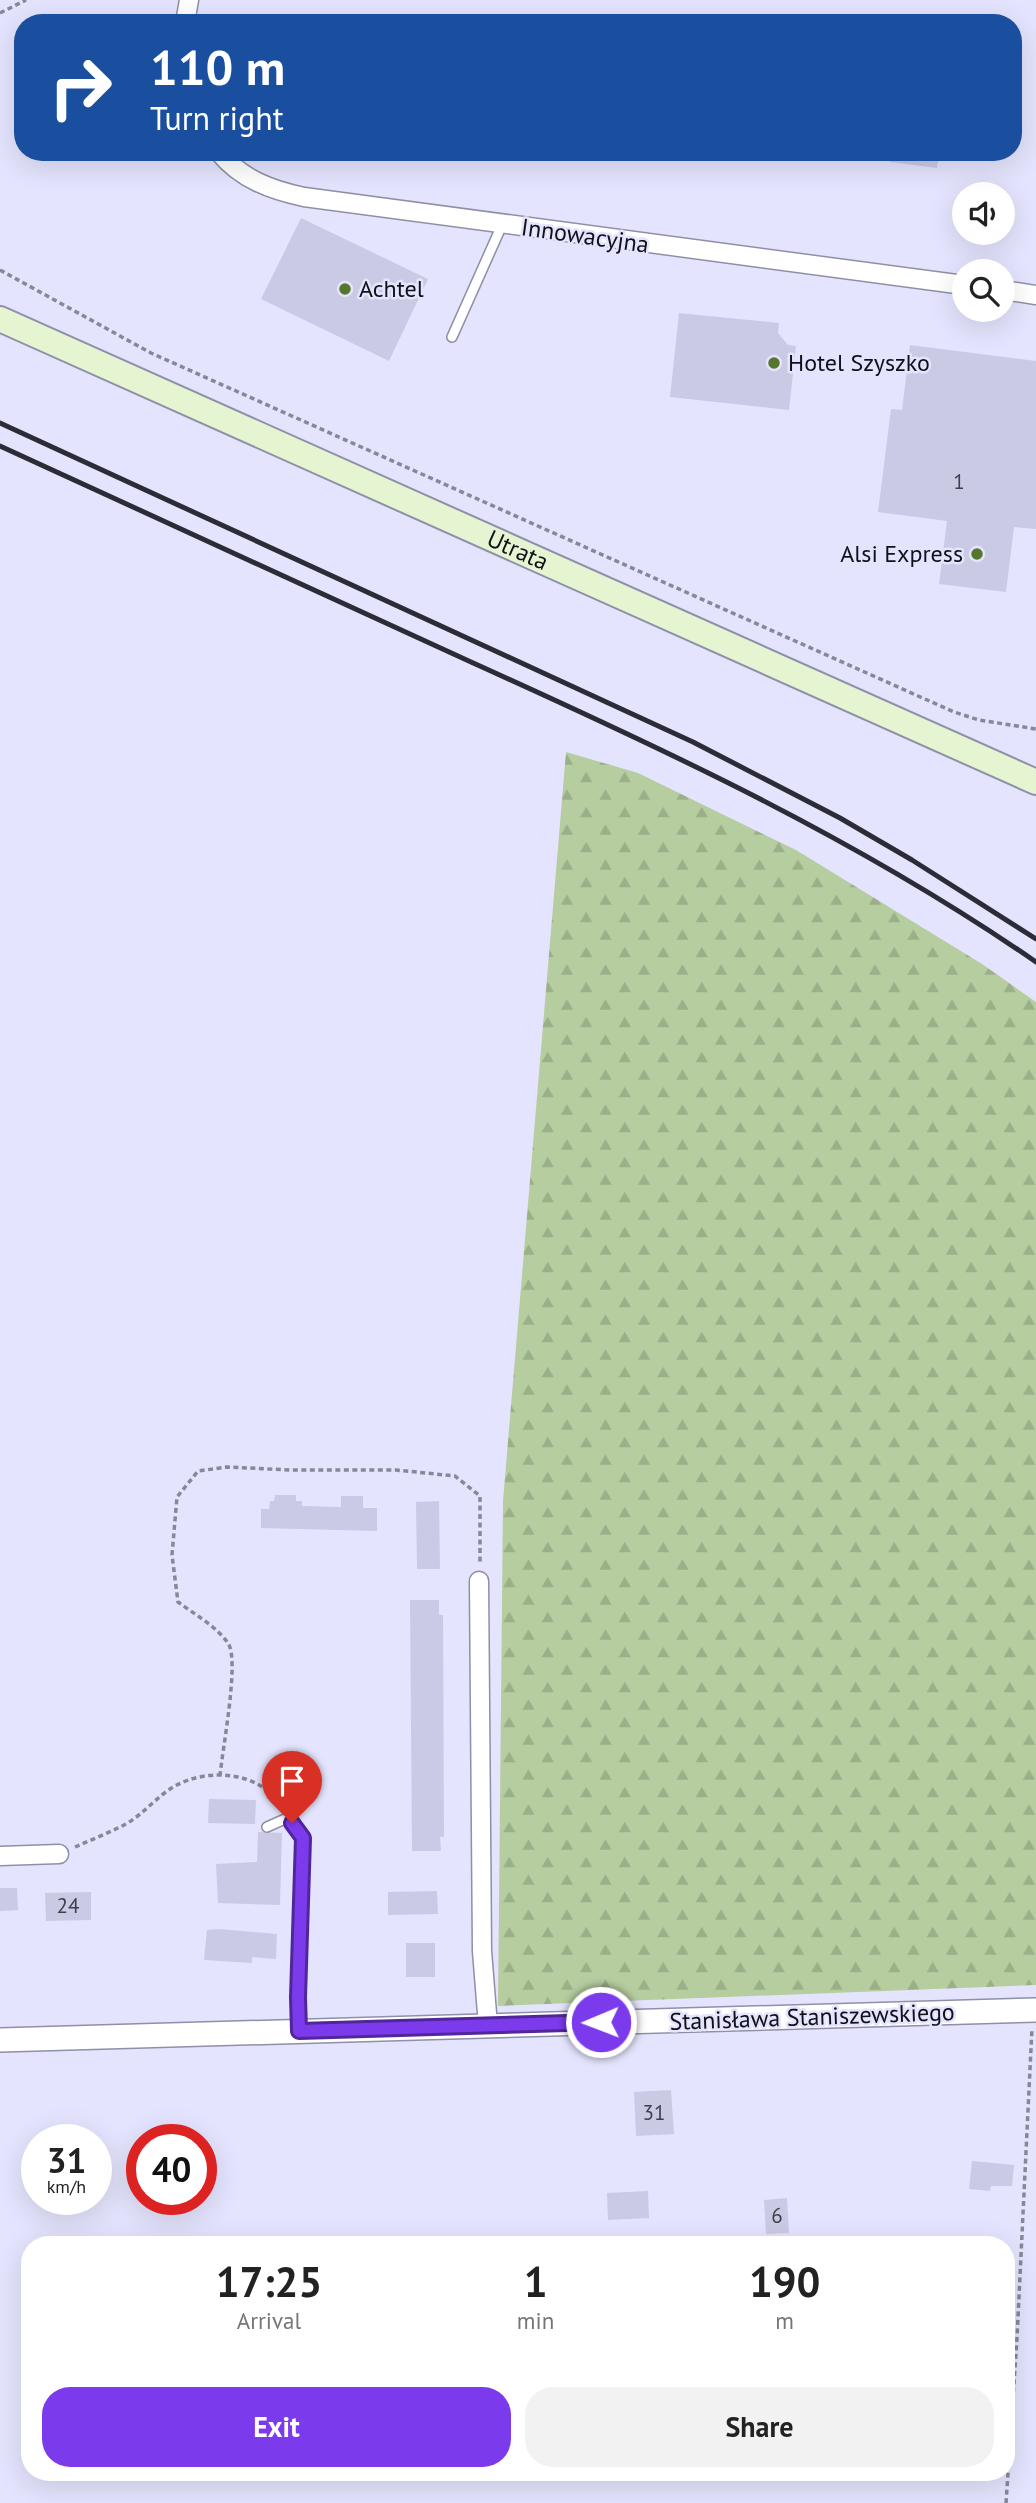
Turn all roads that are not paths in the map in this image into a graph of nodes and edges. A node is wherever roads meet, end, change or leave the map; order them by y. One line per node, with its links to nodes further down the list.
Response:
1 (226, 161): 2 (street, Innowacyjna)
2 (502, 225): 3 (street, Innowacyjna); 7 (lane)
3 (952, 283)
4 (1015, 292): 5 (street)
5 (1036, 295)
6 (0, 319): 8 (main road, Utrata)
7 (452, 337)
8 (1036, 782)
9 (479, 1581): 14 (street)
10 (267, 1827): 15 (lane)
11 (59, 1854): 12 (street)
12 (0, 1856)
13 (1034, 2010): 14 (street, Stanisława Staniszewskiego)
14 (488, 2026): 15 (street, Stanisława Staniszewskiego)
15 (299, 2031): 16 (street, Stanisława Staniszewskiego)
16 (0, 2040)

